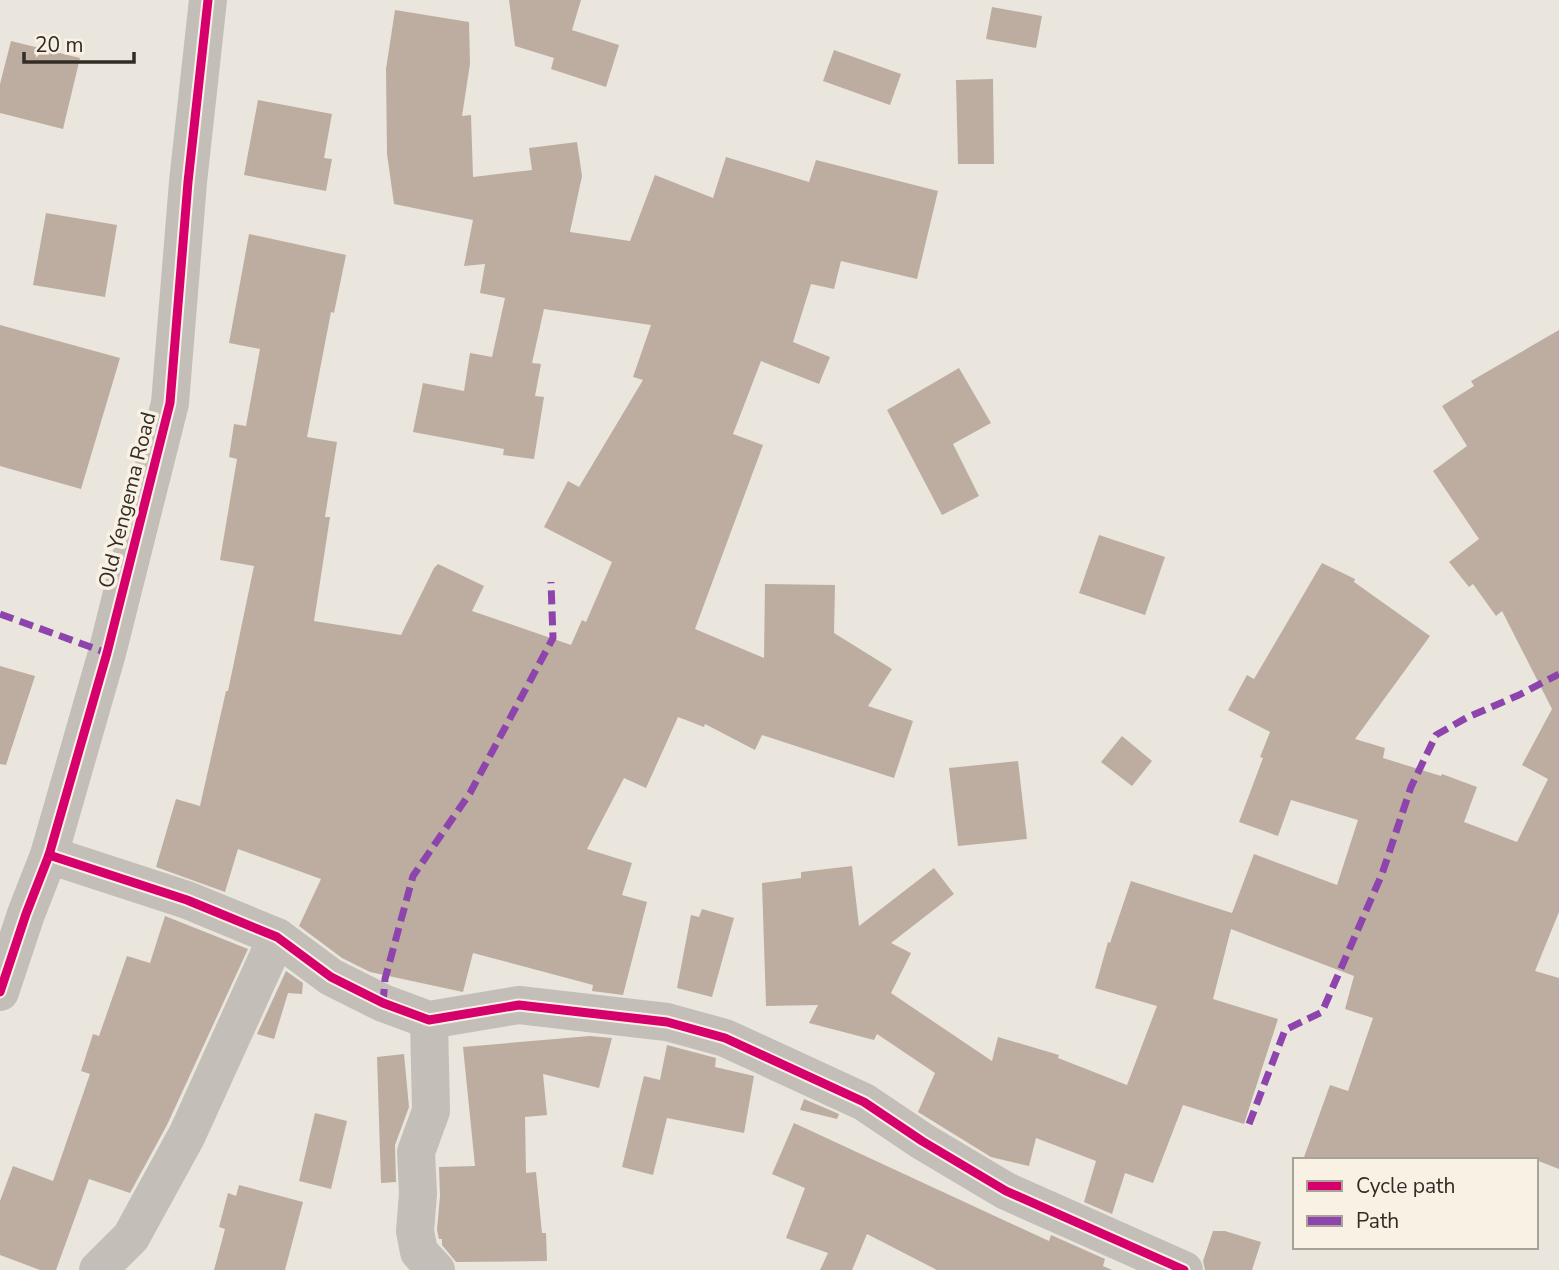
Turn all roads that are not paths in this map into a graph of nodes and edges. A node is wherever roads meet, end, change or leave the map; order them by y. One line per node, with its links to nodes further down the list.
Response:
1 (208, 0): 2 (street, Old Yengema Road)
2 (49, 855): 3 (street); 4 (street, Old Yengema Road)
3 (277, 937): 5 (street); 6 (street)
4 (0, 992)
5 (429, 1020): 7 (street); 8 (street)
6 (98, 1270)
7 (436, 1270)
8 (1184, 1270)

